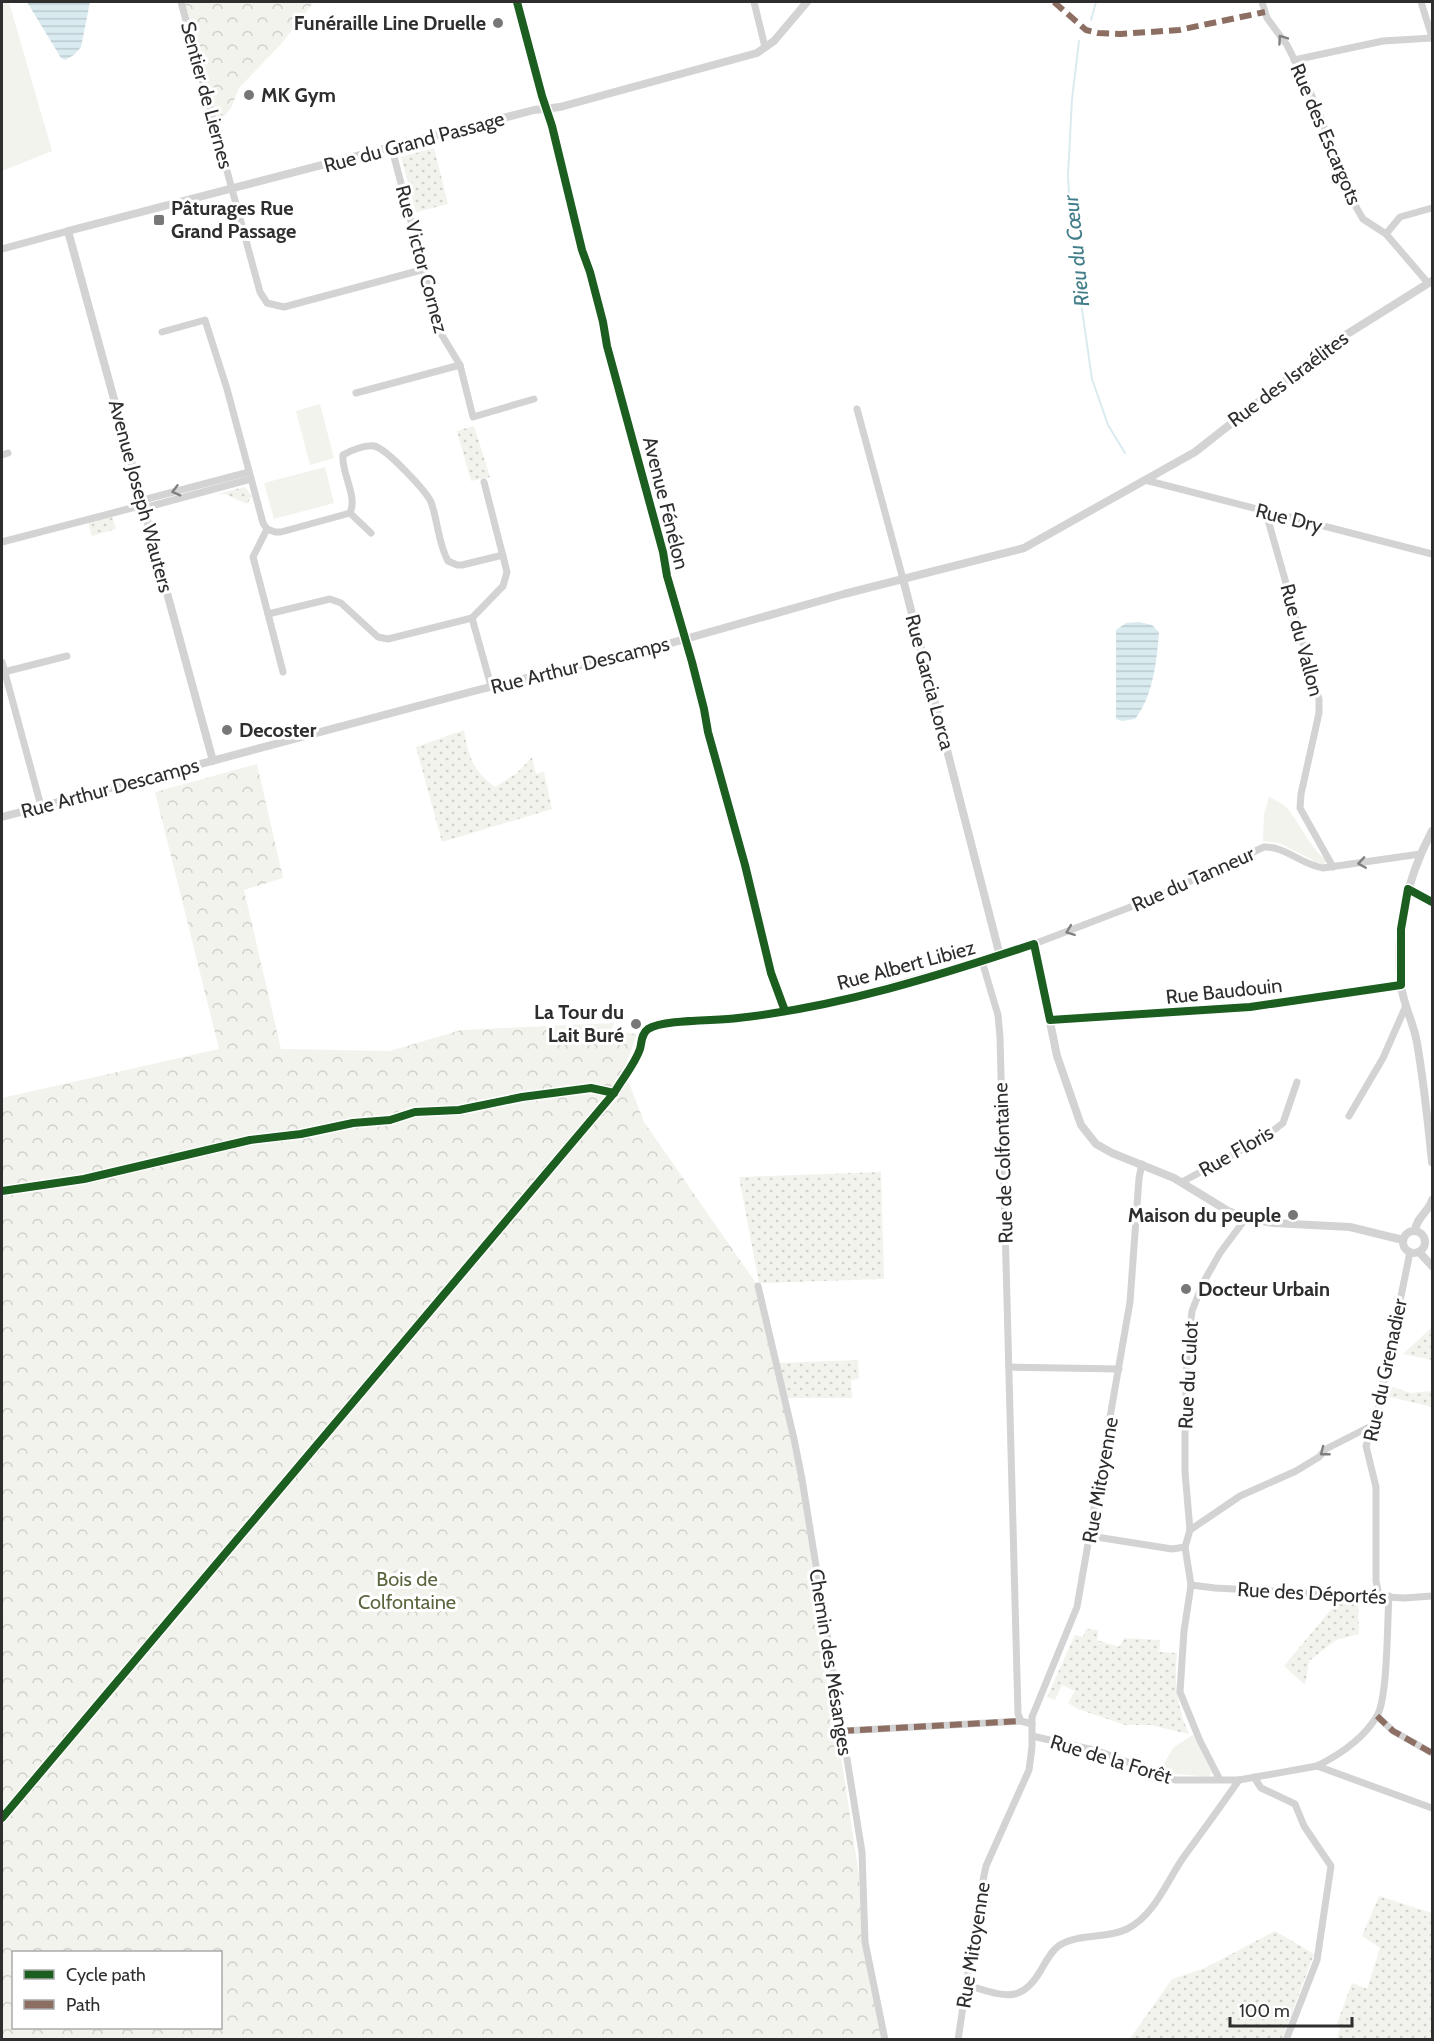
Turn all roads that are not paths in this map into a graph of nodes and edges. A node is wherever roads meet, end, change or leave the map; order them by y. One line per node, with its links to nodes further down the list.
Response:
1 (181, 2): 12 (street, Sentier de Liernes)
2 (517, 2): 10 (street, Avenue Fénélon)
3 (754, 2): 8 (street)
4 (807, 2): 8 (street, Rue du Grand Passage)
5 (1262, 2): 9 (street, Rue des Escargots, one-way to 5)
6 (1421, 2): 7 (street)
7 (1432, 38): 9 (street)
8 (765, 47): 10 (street, Rue du Grand Passage)
9 (1294, 60): 15 (street, Rue des Escargots)
10 (546, 109): 11 (street, Rue du Grand Passage); 38 (street, Avenue Fénélon)
11 (392, 148): 12 (street, Rue du Grand Passage); 17 (street, Rue Victor Cornez)
12 (232, 189): 14 (street, Rue du Grand Passage); 17 (street, Sentier de Liernes)
13 (1432, 208): 15 (street)
14 (68, 231): 16 (street, Rue du Grand Passage); 27 (street, Avenue Joseph Wauters)
15 (1386, 234): 18 (street, Rue des Escargots)
16 (2, 249)
17 (424, 269): 20 (street, Rue Victor Cornez)
18 (1430, 282): 25 (street, Rue des Israélites)
19 (162, 332): 24 (street)
20 (460, 366): 21 (street); 22 (street, Rue Victor Cornez)
21 (356, 393)
22 (534, 399)
23 (857, 409): 35 (street, Rue Garcia Lorca)
24 (250, 476): 27 (street); 30 (street)
25 (1145, 480): 29 (street, Rue Dry); 35 (street, Rue Arthur Descamps)
26 (484, 483): 34 (street)
27 (144, 504): 32 (street); 44 (street, Avenue Joseph Wauters)
28 (350, 513): 30 (street); 31 (street); 34 (street)
29 (1266, 513): 33 (street, Rue Dry); 49 (street, Rue du Vallon)
30 (267, 529): 36 (street)
31 (370, 533)
32 (2, 542)
33 (1432, 554)
34 (503, 555): 37 (street)
35 (903, 579): 38 (street, Rue Arthur Descamps); 53 (street, Rue Garcia Lorca)
36 (268, 614): 37 (street); 42 (street)
37 (472, 618): 43 (street)
38 (685, 639): 43 (street, Rue Arthur Descamps); 57 (street, Avenue Fénélon)
39 (67, 656): 41 (street)
40 (2, 662): 41 (street)
41 (4, 672): 45 (street)
42 (283, 672)
43 (491, 686): 44 (street, Rue Arthur Descamps)
44 (213, 761): 45 (street, Rue Arthur Descamps)
45 (41, 806): 46 (street, Rue Arthur Descamps)
46 (2, 817)
47 (1432, 831): 48 (street)
48 (1420, 854): 49 (street, Rue du Tanneur, one-way to 49); 50 (street)
49 (1333, 867): 52 (street, Rue du Tanneur, one-way to 52)
50 (1408, 889): 51 (street); 55 (street)
51 (1432, 902)
52 (1034, 944): 53 (street, Rue Albert Libiez); 58 (street)
53 (1000, 956): 54 (street, Rue Albert Libiez)
54 (982, 962): 57 (street, Rue Albert Libiez); 72 (street, Rue de Colfontaine)
55 (1401, 985): 56 (street); 58 (street, Rue Baudouin)
56 (1405, 1008): 61 (street); 62 (street)
57 (785, 1011): 59 (street)
58 (1050, 1020): 63 (street)
59 (639, 1051)
60 (1297, 1082): 64 (street, Rue Floris)
61 (1349, 1116)
62 (1432, 1162)
63 (1142, 1164): 64 (street); 73 (street, Rue Mitoyenne)
64 (1182, 1182): 66 (street)
65 (1432, 1200): 67 (street)
66 (1246, 1218): 68 (street); 75 (street, Rue du Culot)
67 (1415, 1231): 68 (street); 69 (street)
68 (1403, 1240): 69 (street)
69 (1415, 1252): 70 (street); 74 (street, Rue du Grenadier)
70 (1432, 1266)
71 (758, 1286): 85 (street, Chemin des Mésanges)
72 (1009, 1367): 73 (street); 83 (street, Rue de Colfontaine)
73 (1119, 1369): 76 (street, Rue Mitoyenne)
74 (1375, 1424): 75 (street, one-way to 75); 79 (street, Rue du Grenadier)
75 (1190, 1530): 77 (street, Rue du Culot)
76 (1090, 1536): 77 (street); 84 (street, Rue Mitoyenne)
77 (1185, 1547): 78 (street)
78 (1191, 1585): 79 (street, Rue des Déportés); 90 (street)
79 (1379, 1596): 80 (street, Rue des Déportés)
80 (1389, 1596): 81 (street, Rue des Déportés); 82 (street)
81 (1432, 1596)
82 (1377, 1716): 87 (street); 88 (street)
83 (1021, 1721): 84 (street); 85 (street)
84 (1032, 1724): 86 (street, Rue Mitoyenne)
85 (842, 1731): 94 (street, Chemin des Mésanges)
86 (1032, 1736): 90 (street, Rue de la Forêt); 93 (street, Rue Mitoyenne)
87 (1432, 1753)
88 (1317, 1766): 89 (street, Rue de la Forêt); 92 (street, Rue de la Forêt)
89 (1254, 1777): 91 (street, Rue de la Forêt); 96 (street)
90 (1219, 1778): 91 (street, Rue de la Forêt)
91 (1239, 1780): 93 (street)
92 (1432, 1808)
93 (966, 1985): 95 (street, Rue Mitoyenne)
94 (885, 2040)
95 (958, 2040)
96 (1286, 2040)

